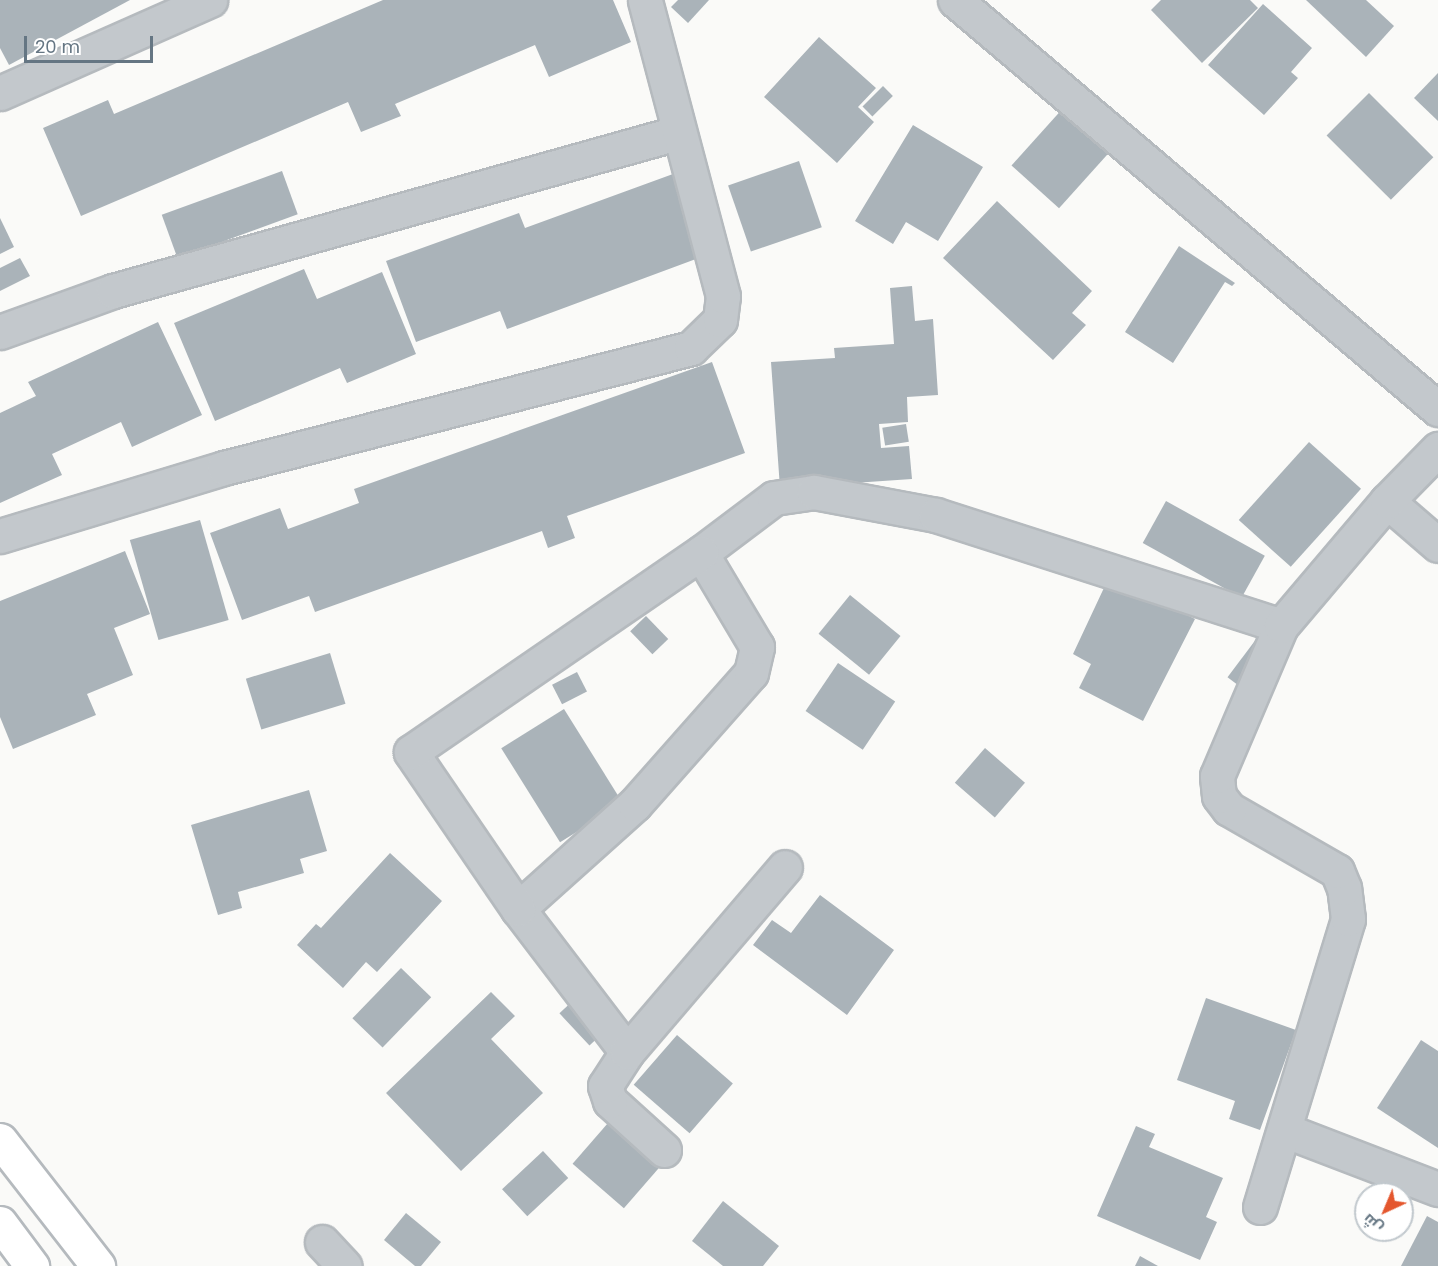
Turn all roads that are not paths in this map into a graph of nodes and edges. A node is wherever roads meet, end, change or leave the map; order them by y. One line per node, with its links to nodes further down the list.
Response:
1 (210, 0): 4 (street)
2 (645, 0): 5 (street)
3 (955, 0): 7 (street)
4 (0, 93)
5 (677, 133): 6 (street); 10 (street)
6 (0, 332)
7 (1438, 409)
8 (1438, 449): 9 (street)
9 (1387, 501): 11 (street); 13 (street)
10 (0, 536)
11 (1438, 545)
12 (701, 553): 13 (street); 15 (street); 15 (street)
13 (1281, 626): 17 (street)
14 (785, 867): 16 (street)
15 (518, 909): 16 (street)
16 (627, 1052): 19 (street)
17 (1284, 1130): 20 (street); 21 (street)
18 (0, 1140): 25 (main road)
19 (664, 1150)
20 (1438, 1189)
21 (1260, 1208)
22 (0, 1223): 24 (main road)
23 (322, 1242): 26 (street)
24 (32, 1266)
25 (98, 1266)
26 (344, 1266)

